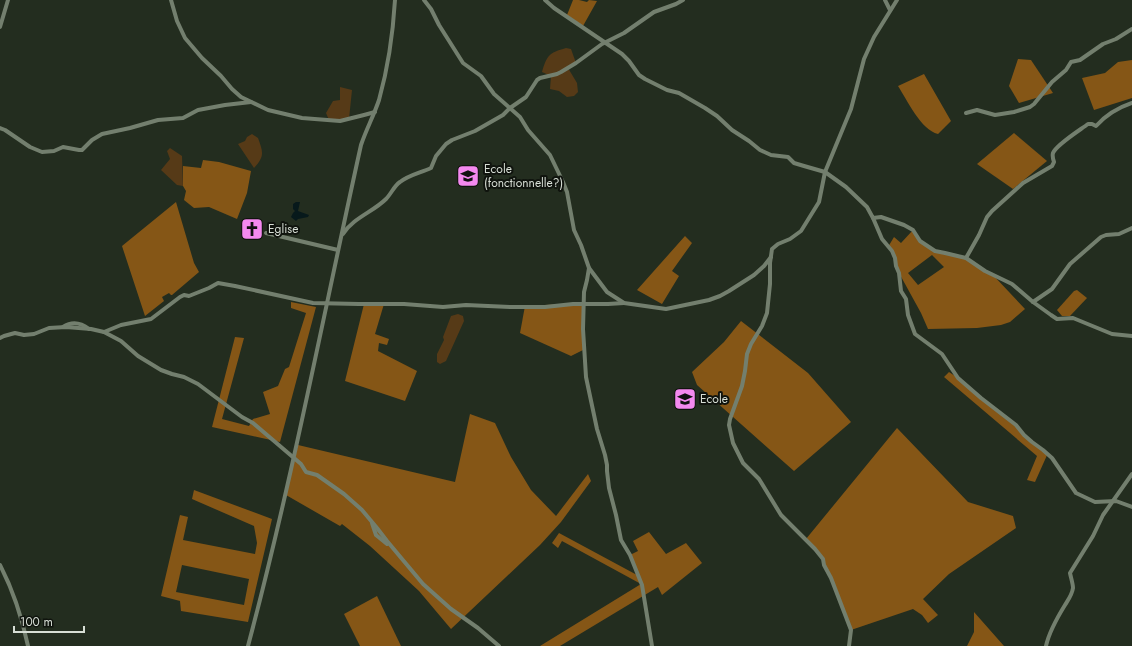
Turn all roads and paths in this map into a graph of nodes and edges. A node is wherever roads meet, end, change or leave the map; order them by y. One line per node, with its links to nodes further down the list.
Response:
1 (8, 0): 10 (street)
2 (171, 0): 13 (street)
3 (395, 0): 16 (street)
4 (424, 0): 15 (street)
5 (545, 0): 12 (street)
6 (683, 0): 12 (street)
7 (885, 0): 9 (street)
8 (897, 0): 9 (street)
9 (890, 10): 19 (street)
10 (0, 27)
11 (1131, 31): 17 (street)
12 (605, 42): 15 (street); 19 (street)
13 (251, 102): 16 (street); 18 (street)
14 (1132, 103): 26 (street)
15 (510, 108): 23 (street); 27 (street)
16 (375, 112): 23 (street)
17 (966, 113)
18 (0, 128)
19 (825, 172): 20 (street); 25 (street)
20 (873, 218): 26 (street); 37 (street)
21 (1132, 228): 28 (street)
22 (266, 232): 24 (street)
23 (341, 237): 24 (street)
24 (338, 250): 31 (street)
25 (771, 257): 30 (street); 44 (street)
26 (966, 258): 28 (street)
27 (588, 268): 29 (street); 30 (street)
28 (1033, 302): 33 (street)
29 (584, 303): 30 (street); 31 (street); 43 (street)
30 (624, 303)
31 (326, 304): 32 (street); 35 (street)
32 (104, 332): 34 (street); 35 (street)
33 (1132, 336)
34 (0, 338)
35 (293, 458): 41 (street); 42 (street)
36 (1132, 474): 37 (street)
37 (1112, 501): 38 (street); 45 (street)
38 (1132, 507)
39 (0, 565): 40 (street)
40 (28, 646)
41 (248, 646)
42 (499, 646)
43 (652, 646)
44 (849, 646)
45 (1046, 646)

